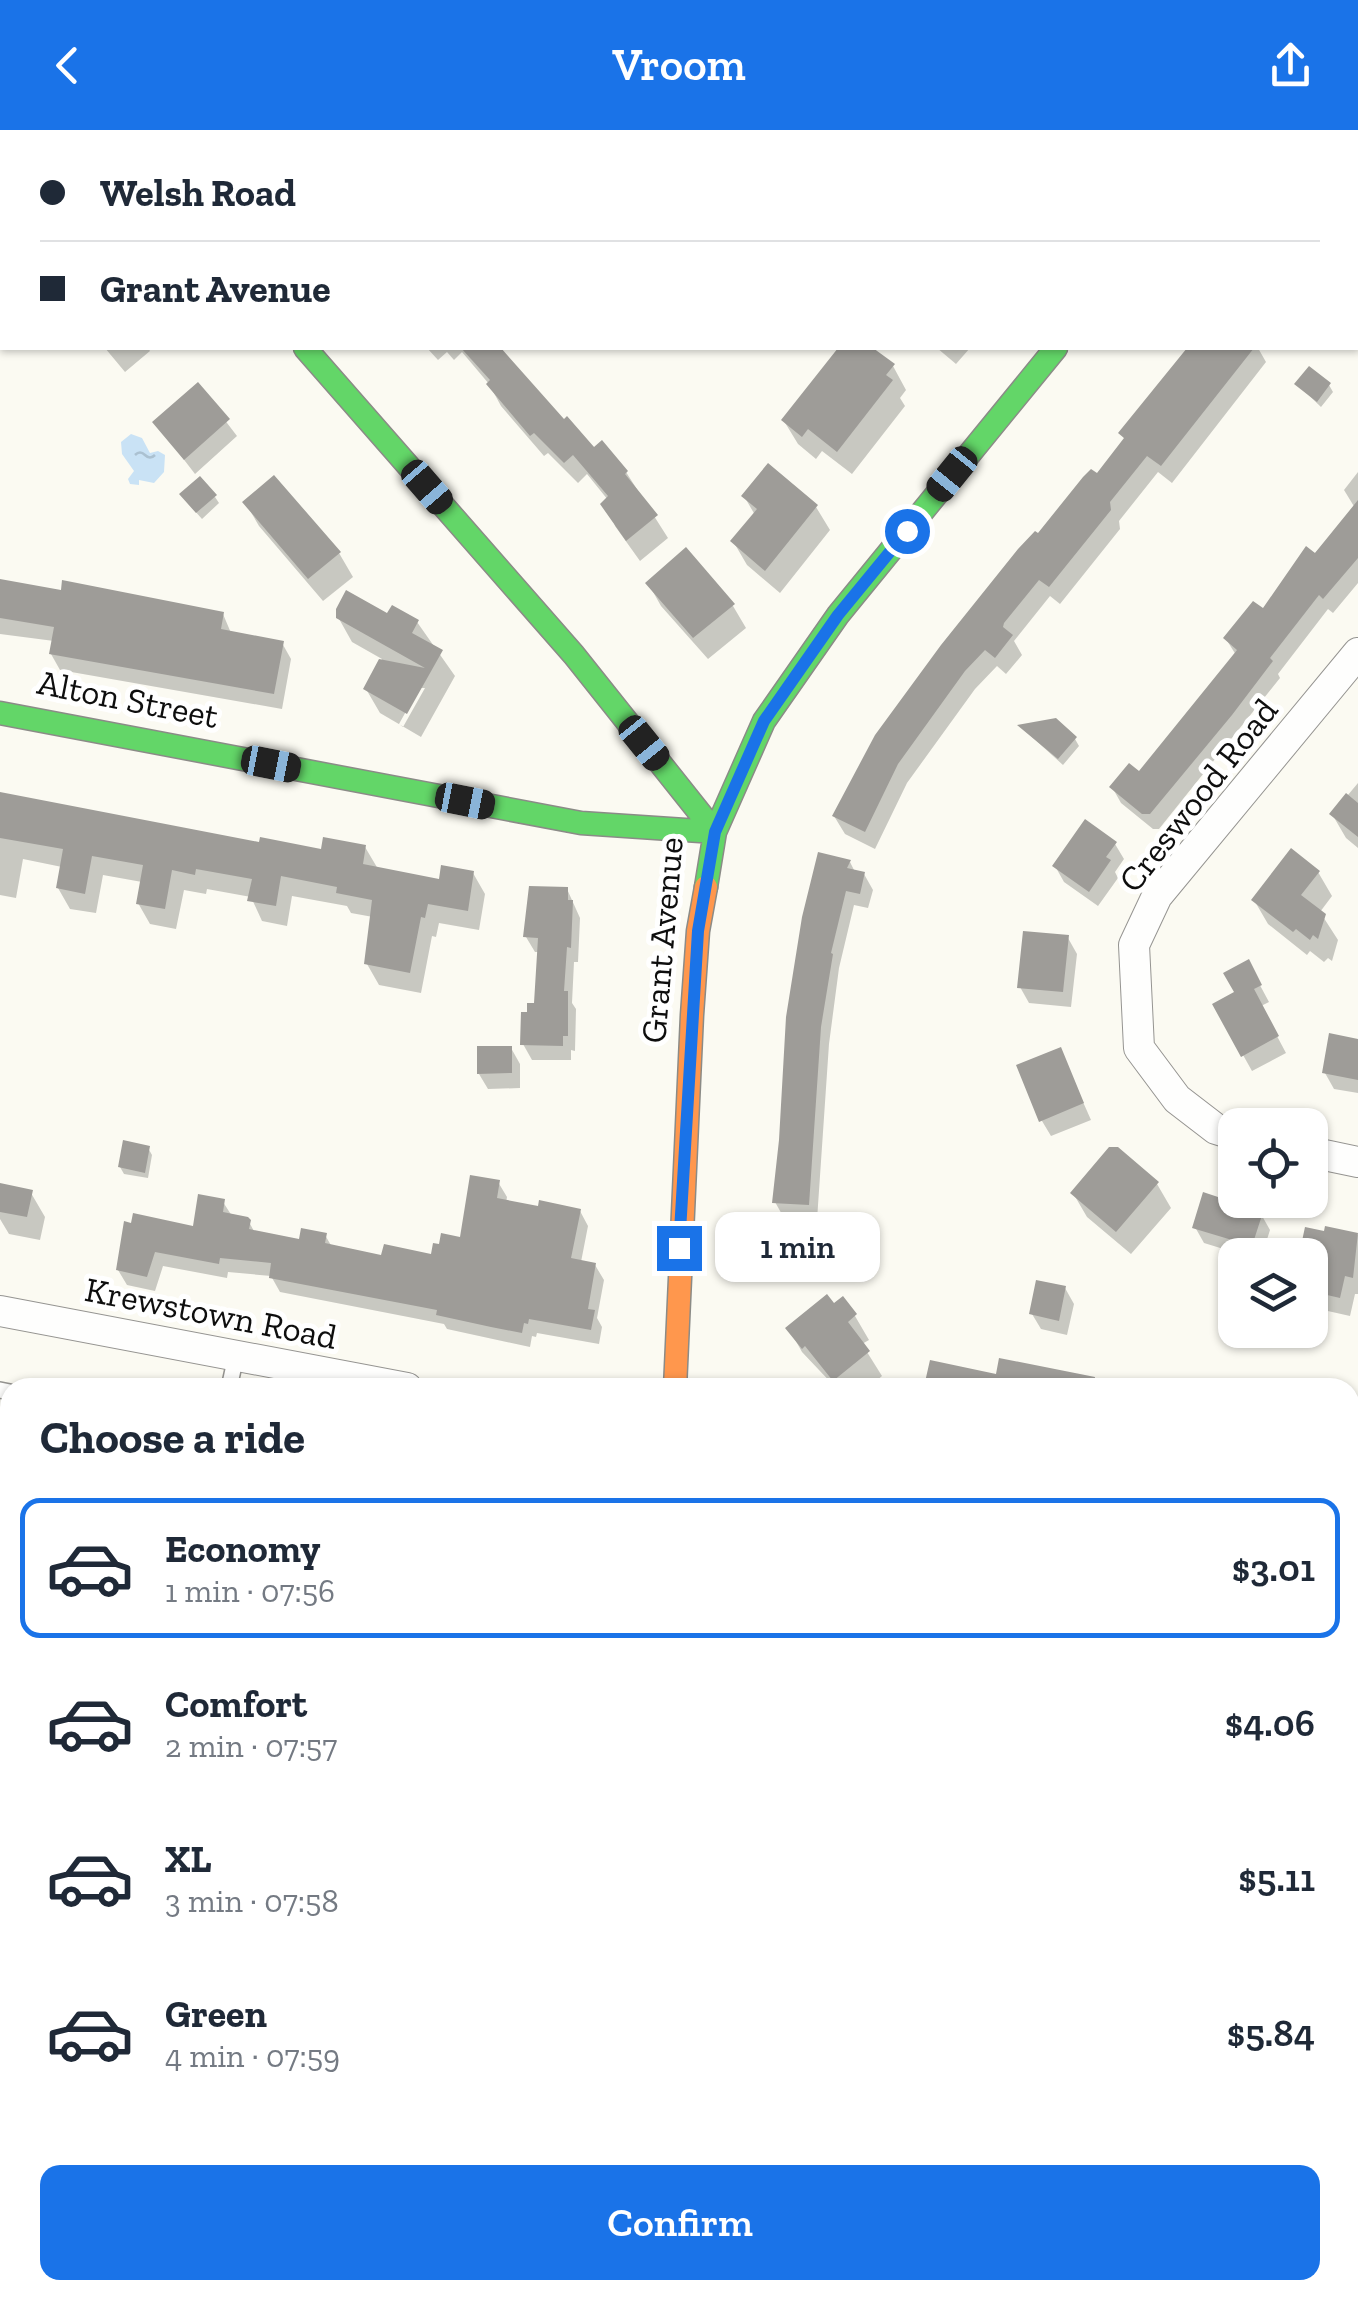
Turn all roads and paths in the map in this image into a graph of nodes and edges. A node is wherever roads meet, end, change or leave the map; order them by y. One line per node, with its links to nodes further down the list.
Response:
1 (307, 350): 5 (street, Grant Avenue)
2 (1054, 350): 5 (street)
3 (1358, 653): 6 (street, Creswood Road)
4 (0, 713): 5 (street, Alton Street)
5 (715, 832): 13 (street, Grant Avenue)
6 (1218, 1131)
7 (1328, 1156): 8 (street)
8 (1358, 1162)
9 (0, 1312): 10 (street, Krewstown Road)
10 (236, 1356): 11 (lane); 12 (street, Krewstown Road)
11 (232, 1378)
12 (355, 1378)
13 (675, 1378)

